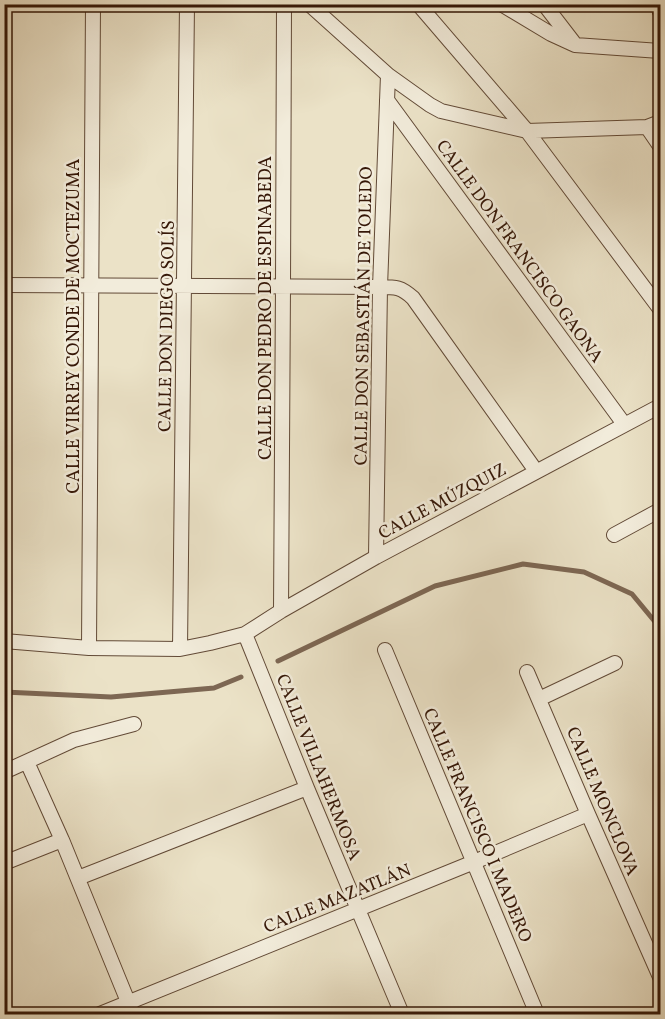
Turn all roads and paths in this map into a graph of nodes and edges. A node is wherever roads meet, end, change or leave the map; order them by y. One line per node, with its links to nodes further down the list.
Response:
1 (93, 4): 19 (street, CALLE VIRREY CONDE DE MOCTEZUMA)
2 (188, 4): 20 (street, CALLE DON DIEGO SOLÍS)
3 (284, 4): 21 (street, CALLE DON PEDRO DE ESPINABEDA)
4 (309, 4): 12 (street)
5 (418, 4): 16 (street)
6 (501, 4): 10 (street)
7 (544, 4): 10 (street)
8 (658, 4): 9 (street)
9 (660, 12)
10 (575, 45): 11 (street)
11 (660, 51)
12 (388, 75): 13 (street, CALLE DON SEBASTIÁN DE TOLEDO); 16 (street)
13 (387, 100): 22 (street, CALLE DON SEBASTIÁN DE TOLEDO); 25 (street, CALLE DON FRANCISCO GAONA)
14 (660, 122): 15 (street)
15 (647, 127): 16 (street); 17 (street)
16 (527, 131): 23 (street)
17 (660, 146)
18 (4, 285): 19 (street)
19 (92, 285): 20 (street); 33 (street, CALLE VIRREY CONDE DE MOCTEZUMA)
20 (185, 286): 21 (street); 34 (street, CALLE DON DIEGO SOLÍS)
21 (284, 286): 22 (street); 30 (street, CALLE DON PEDRO DE ESPINABEDA)
22 (380, 286): 26 (street); 29 (street, CALLE DON SEBASTIÁN DE TOLEDO)
23 (660, 309)
24 (660, 406): 25 (street, CALLE MÚZQUIZ)
25 (624, 424): 26 (street, CALLE MÚZQUIZ)
26 (536, 471): 29 (street, CALLE MÚZQUIZ)
27 (660, 510): 28 (street)
28 (614, 535)
29 (376, 557): 30 (street, CALLE MÚZQUIZ)
30 (281, 611): 31 (street, CALLE MÚZQUIZ)
31 (245, 634): 34 (street, CALLE MÚZQUIZ); 42 (street, CALLE VILLAHERMOSA)
32 (4, 641): 33 (street, CALLE MÚZQUIZ)
33 (89, 648): 34 (street, CALLE MÚZQUIZ)
34 (180, 649)
35 (385, 650): 45 (street, CALLE FRANCISCO I MADERO)
36 (615, 663): 38 (street)
37 (527, 672): 38 (street, CALLE MONCLOVA)
38 (539, 699): 43 (street, CALLE MONCLOVA)
39 (134, 724): 40 (street)
40 (27, 762): 41 (street); 44 (street)
41 (4, 772)
42 (307, 788): 47 (street); 48 (street, CALLE VILLAHERMOSA)
43 (588, 814): 45 (street, CALLE MAZATLÁN); 49 (street, CALLE MONCLOVA)
44 (62, 840): 46 (street); 47 (street)
45 (474, 862): 48 (street, CALLE MAZATLÁN); 53 (street, CALLE FRANCISCO I MADERO)
46 (4, 863)
47 (78, 878): 50 (street)
48 (359, 909): 50 (street, CALLE MAZATLÁN); 52 (street, CALLE VILLAHERMOSA)
49 (660, 977)
50 (130, 1009): 51 (street, CALLE MAZATLÁN)
51 (100, 1014)
52 (402, 1014)
53 (537, 1014)

